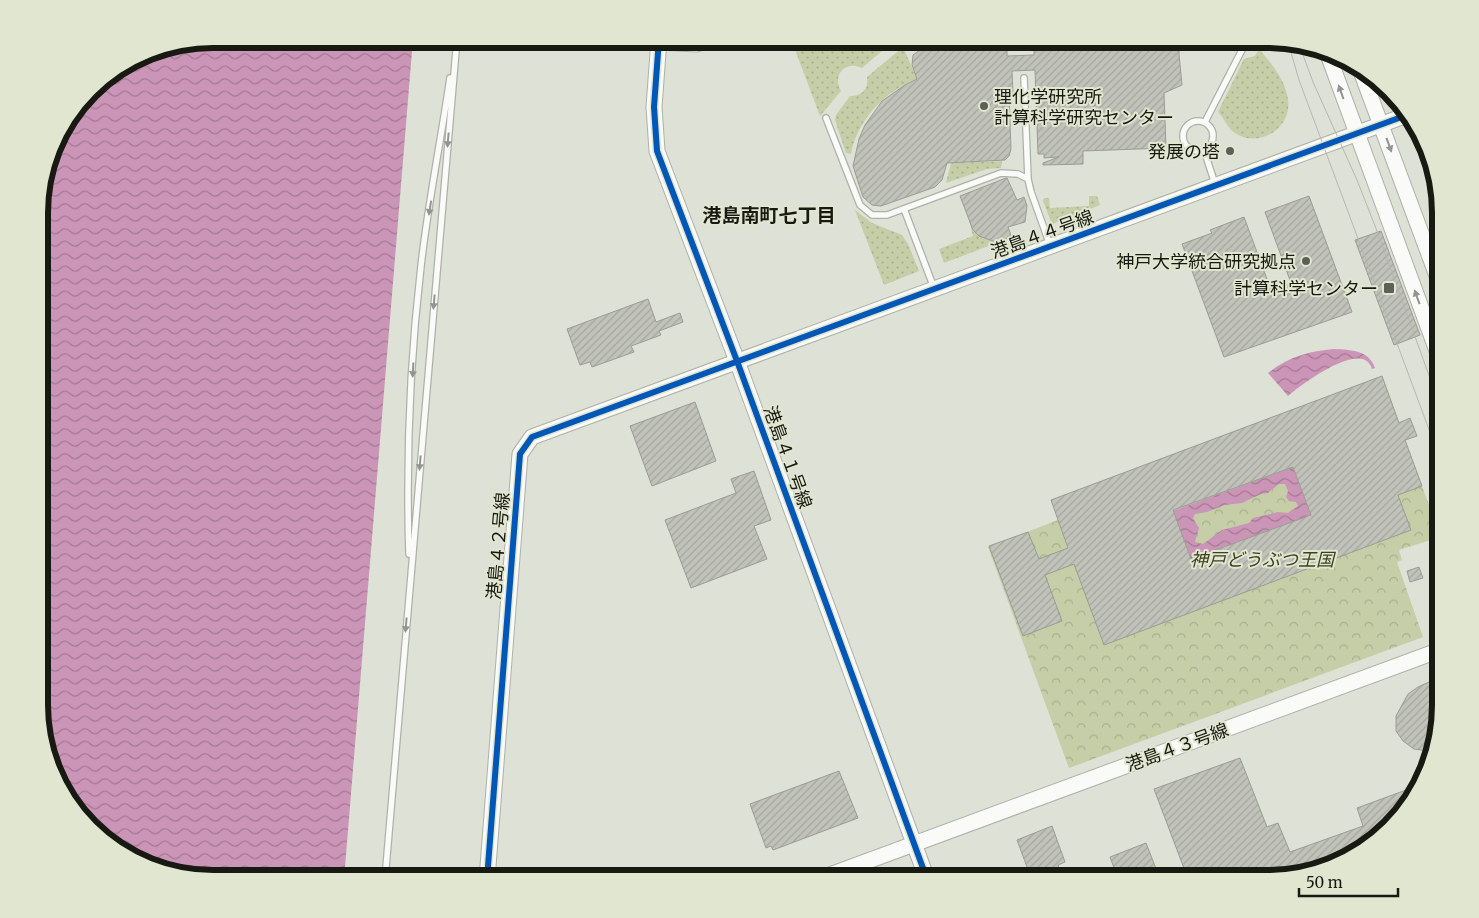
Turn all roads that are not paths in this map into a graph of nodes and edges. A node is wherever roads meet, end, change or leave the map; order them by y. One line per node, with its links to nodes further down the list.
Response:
1 (455, 48): 22 (lane, one-way to 22)
2 (455, 48): 22 (lane, one-way to 22)
3 (658, 48): 21 (street, 港島４１号線)
4 (1243, 48): 10 (lane)
5 (1330, 60): 12 (street, one-way to 5)
6 (1024, 78): 14 (lane)
7 (1365, 81): 11 (street)
8 (1401, 117): 11 (street, 港島４４号線)
9 (826, 118): 16 (lane)
10 (1204, 122): 13 (lane); 13 (lane)
11 (1381, 125): 12 (street, 港島４４号線); 18 (street, one-way to 18)
12 (1357, 134): 15 (street, 港島４４号線); 20 (street, one-way to 12)
13 (1204, 150): 15 (lane)
14 (1028, 179): 16 (lane); 17 (lane)
15 (1216, 186): 17 (street, 港島４４号線)
16 (904, 209): 19 (lane)
17 (1051, 247): 19 (street, 港島４４号線)
18 (1431, 260)
19 (935, 290): 21 (street, 港島４４号線)
20 (1431, 335)
21 (737, 361): 24 (street, 港島４１号線); 28 (street, 港島４２号線)
22 (410, 581): 27 (lane, one-way to 27)
23 (1431, 653): 24 (street, 港島４３号線)
24 (914, 844): 25 (street); 26 (street, 港島４１号線)
25 (842, 870)
26 (924, 870)
27 (386, 871)
28 (488, 871)

